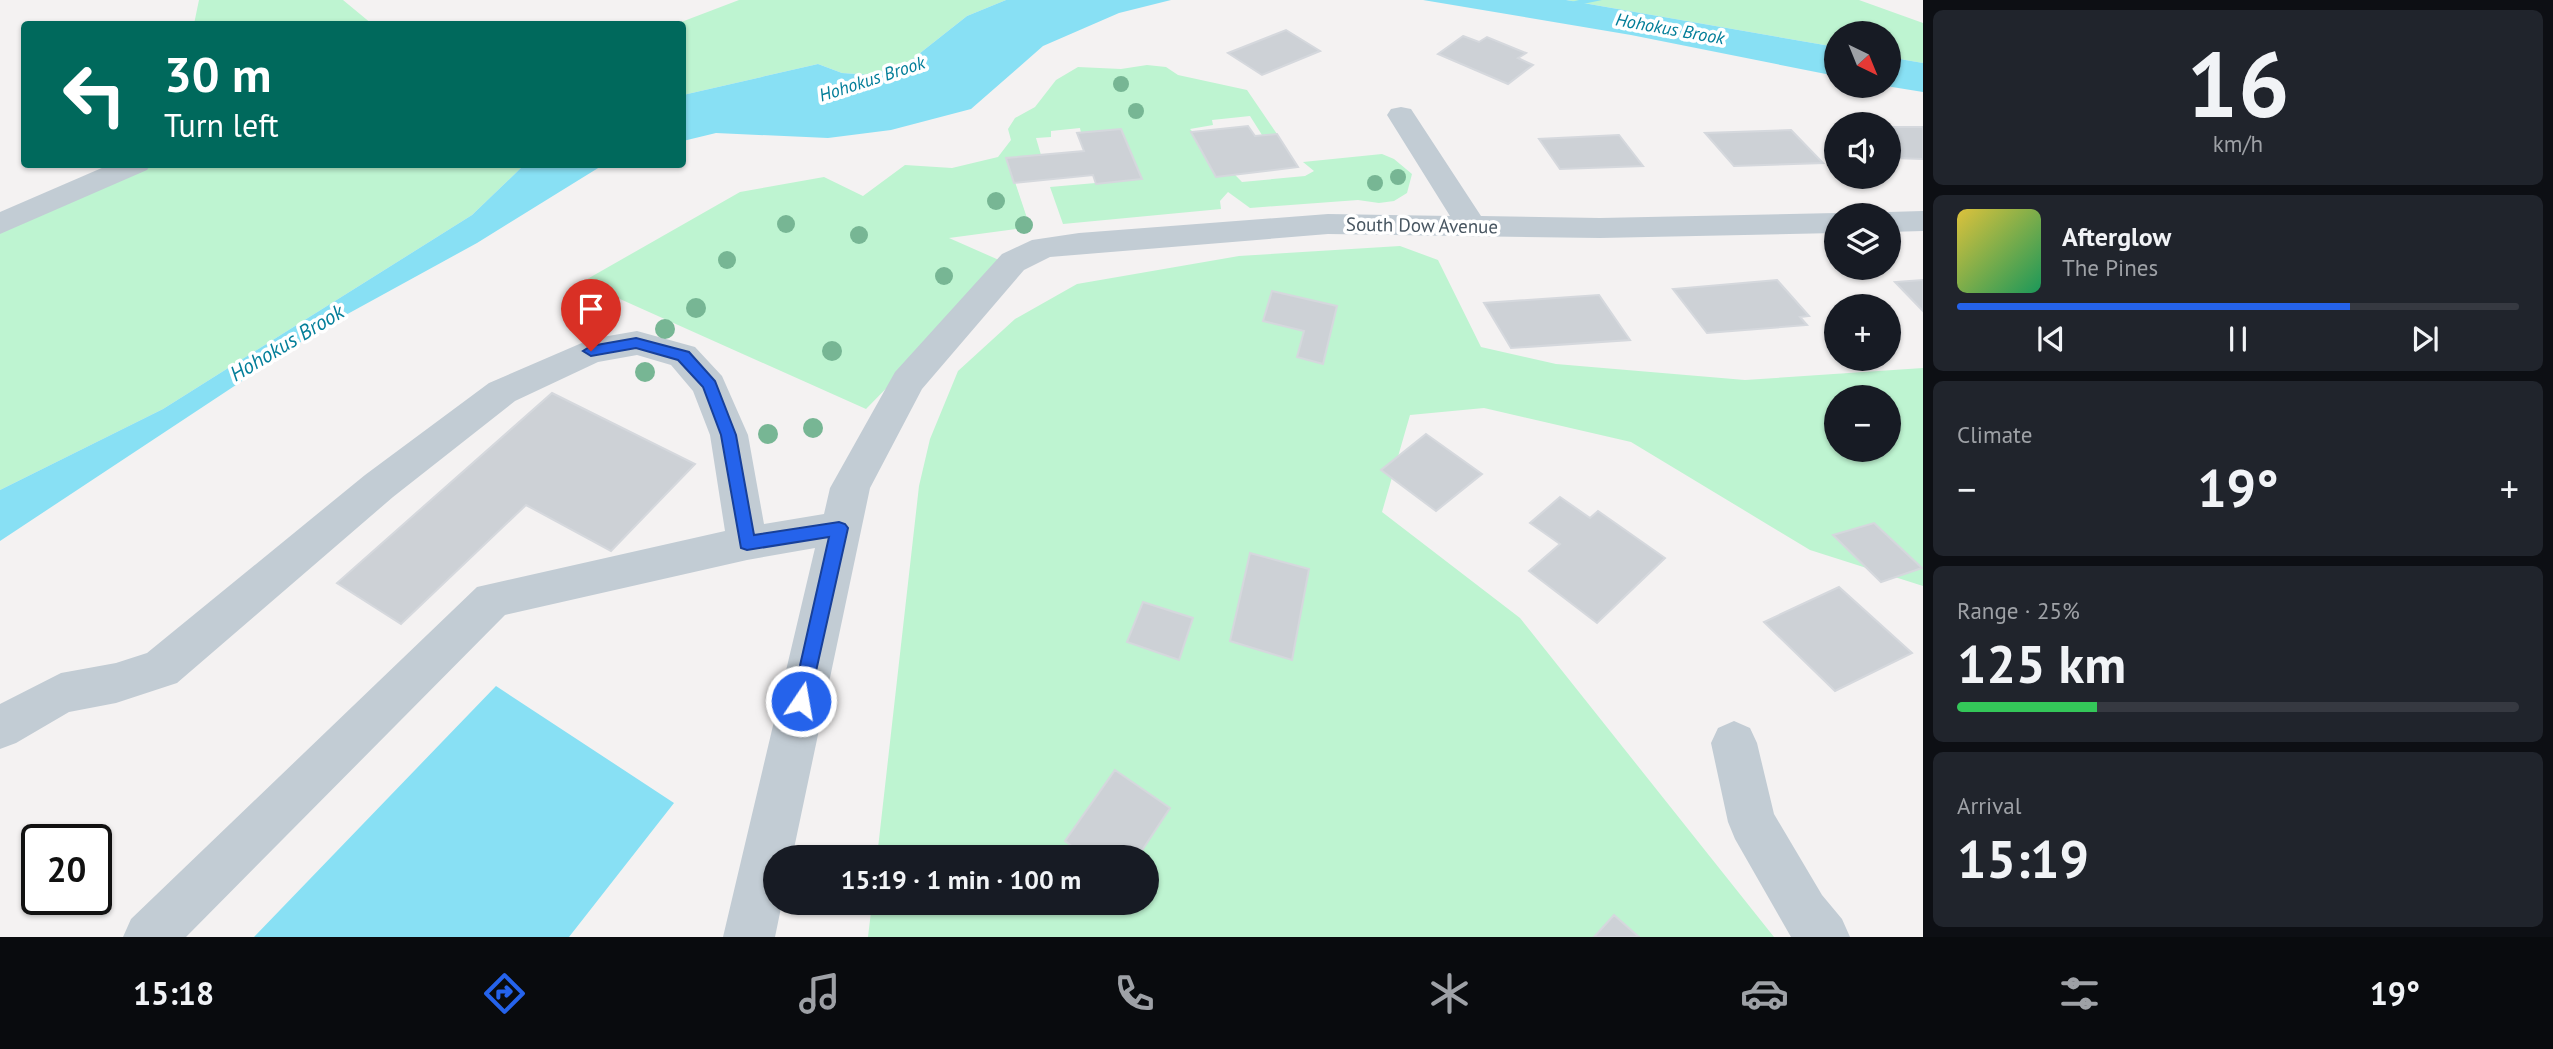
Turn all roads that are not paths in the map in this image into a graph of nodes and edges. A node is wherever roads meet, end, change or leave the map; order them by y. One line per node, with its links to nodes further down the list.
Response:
1 (1401, 115): 7 (street)
2 (128, 168): 6 (street)
3 (1923, 221): 4 (street)
4 (1901, 222)
5 (1824, 223): 7 (street, South Dow Avenue)
6 (0, 224)
7 (1472, 226): 8 (street, South Dow Avenue)
8 (839, 528): 9 (street); 13 (street)
9 (747, 543): 10 (street); 12 (street)
10 (0, 728)
11 (1734, 743): 14 (street)
12 (149, 937)
13 (749, 937)
14 (1824, 937)

